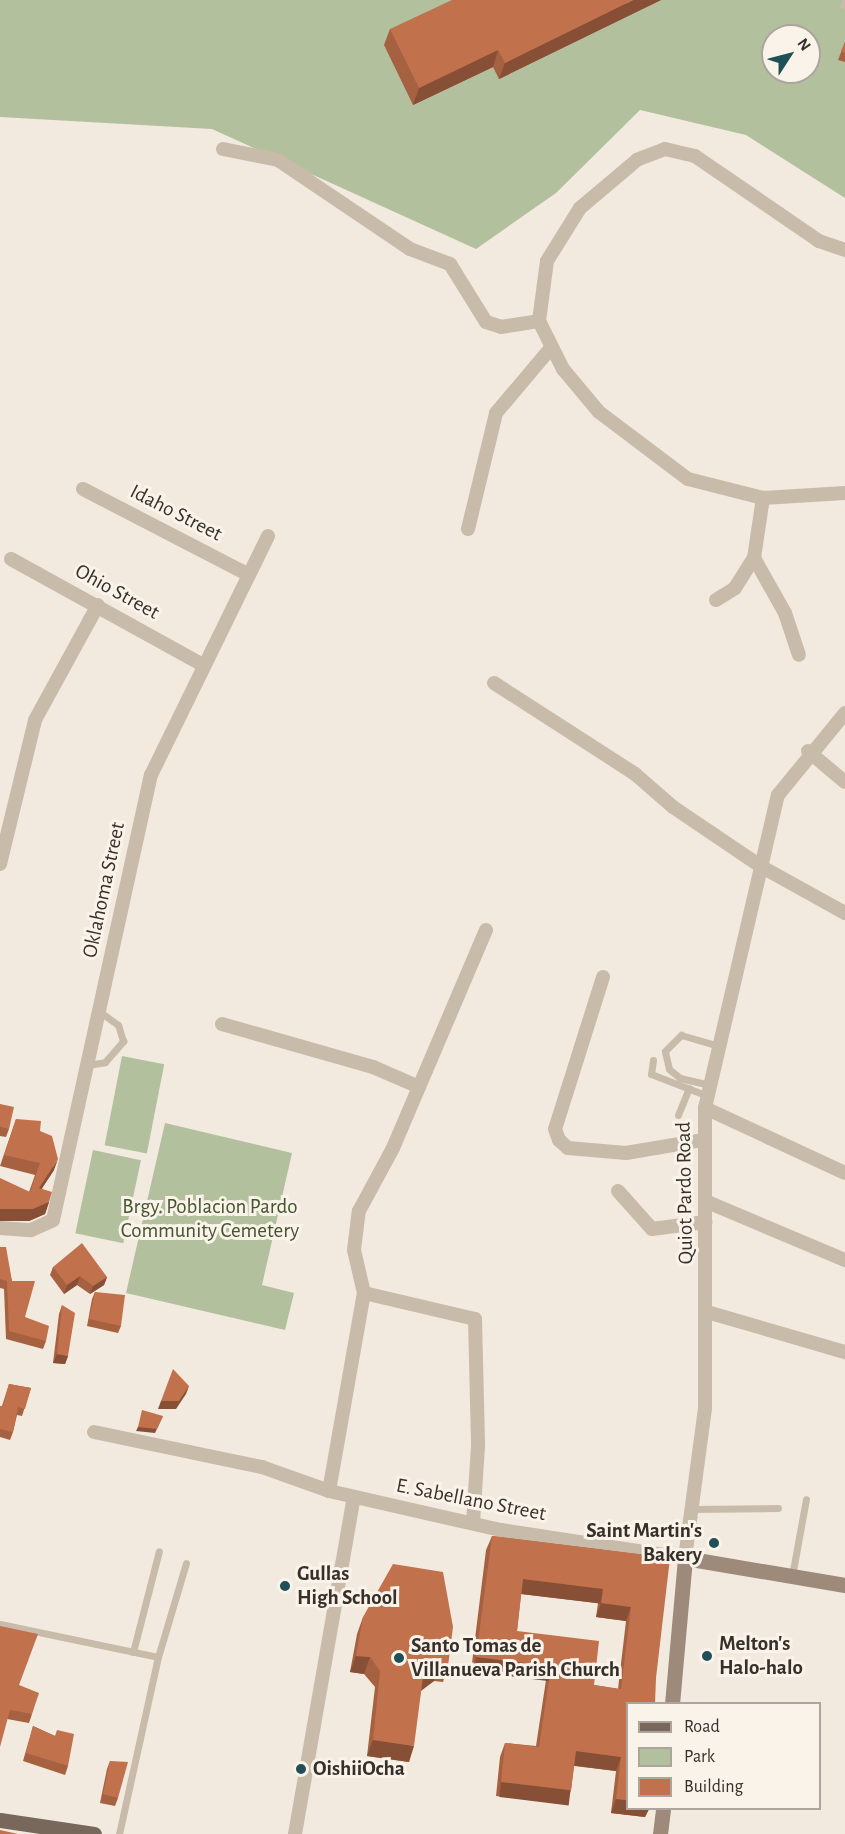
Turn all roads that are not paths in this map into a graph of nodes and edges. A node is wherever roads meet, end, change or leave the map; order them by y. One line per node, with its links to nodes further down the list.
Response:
1 (223, 149): 3 (street)
2 (845, 250): 3 (street)
3 (539, 321): 4 (street)
4 (550, 349): 7 (street); 8 (street)
5 (83, 489): 12 (street, Idaho Street)
6 (845, 493): 7 (street)
7 (763, 498): 10 (street)
8 (468, 529)
9 (268, 536): 12 (street, Oklahoma Street)
10 (754, 558): 13 (street); 15 (street)
11 (11, 559): 14 (street, Ohio Street)
12 (249, 575): 16 (street, Oklahoma Street)
13 (716, 600)
14 (98, 604): 16 (street, Ohio Street); 21 (street)
15 (799, 655)
16 (203, 665): 26 (street, Oklahoma Street)
17 (494, 682): 22 (street)
18 (845, 713): 19 (street, Quiot Pardo Road)
19 (808, 751): 20 (street); 22 (street, Quiot Pardo Road)
20 (845, 782)
21 (1, 858)
22 (762, 867): 23 (street); 28 (street, Quiot Pardo Road)
23 (845, 914)
24 (486, 930): 31 (street)
25 (603, 977): 35 (street)
26 (99, 1011): 30 (street, Oklahoma Street); 30 (lane)
27 (222, 1024): 31 (street)
28 (719, 1046): 33 (street, Quiot Pardo Road); 33 (lane)
29 (653, 1060): 32 (lane)
30 (87, 1065): 40 (street, Oklahoma Street)
31 (419, 1087): 42 (street)
32 (689, 1089): 33 (lane); 34 (lane)
33 (708, 1096): 35 (street, Quiot Pardo Road); 36 (street)
34 (678, 1115)
35 (702, 1140): 38 (street, Quiot Pardo Road)
36 (845, 1173)
37 (618, 1191): 39 (street)
38 (705, 1201): 39 (street, Quiot Pardo Road); 41 (street)
39 (706, 1222): 43 (street, Quiot Pardo Road)
40 (0, 1228)
41 (845, 1260)
42 (364, 1293): 46 (street); 51 (street)
43 (707, 1312): 44 (street); 50 (street, Quiot Pardo Road)
44 (845, 1352)
45 (94, 1432): 46 (street, E. Sabellano Street)
46 (329, 1491): 47 (street, E. Sabellano Street)
47 (354, 1497): 51 (street, E. Sabellano Street); 65 (street)
48 (806, 1499): 55 (lane)
49 (778, 1508): 50 (lane)
50 (693, 1509): 53 (street, Quiot Pardo Road)
51 (472, 1523): 53 (street, E. Sabellano Street)
52 (159, 1551): 58 (lane)
53 (685, 1558): 55 (street, E. Sabellano Street); 60 (street, Quiot Pardo Road)
54 (186, 1563): 59 (lane)
55 (792, 1576): 56 (street, E. Sabellano Street)
56 (845, 1585)
57 (0, 1624): 58 (lane)
58 (133, 1652): 59 (lane)
59 (158, 1657): 64 (lane)
60 (672, 1702)
61 (663, 1810): 66 (street)
62 (0, 1820): 63 (main road)
63 (94, 1834)
64 (119, 1834)
65 (295, 1834)
66 (660, 1834)

